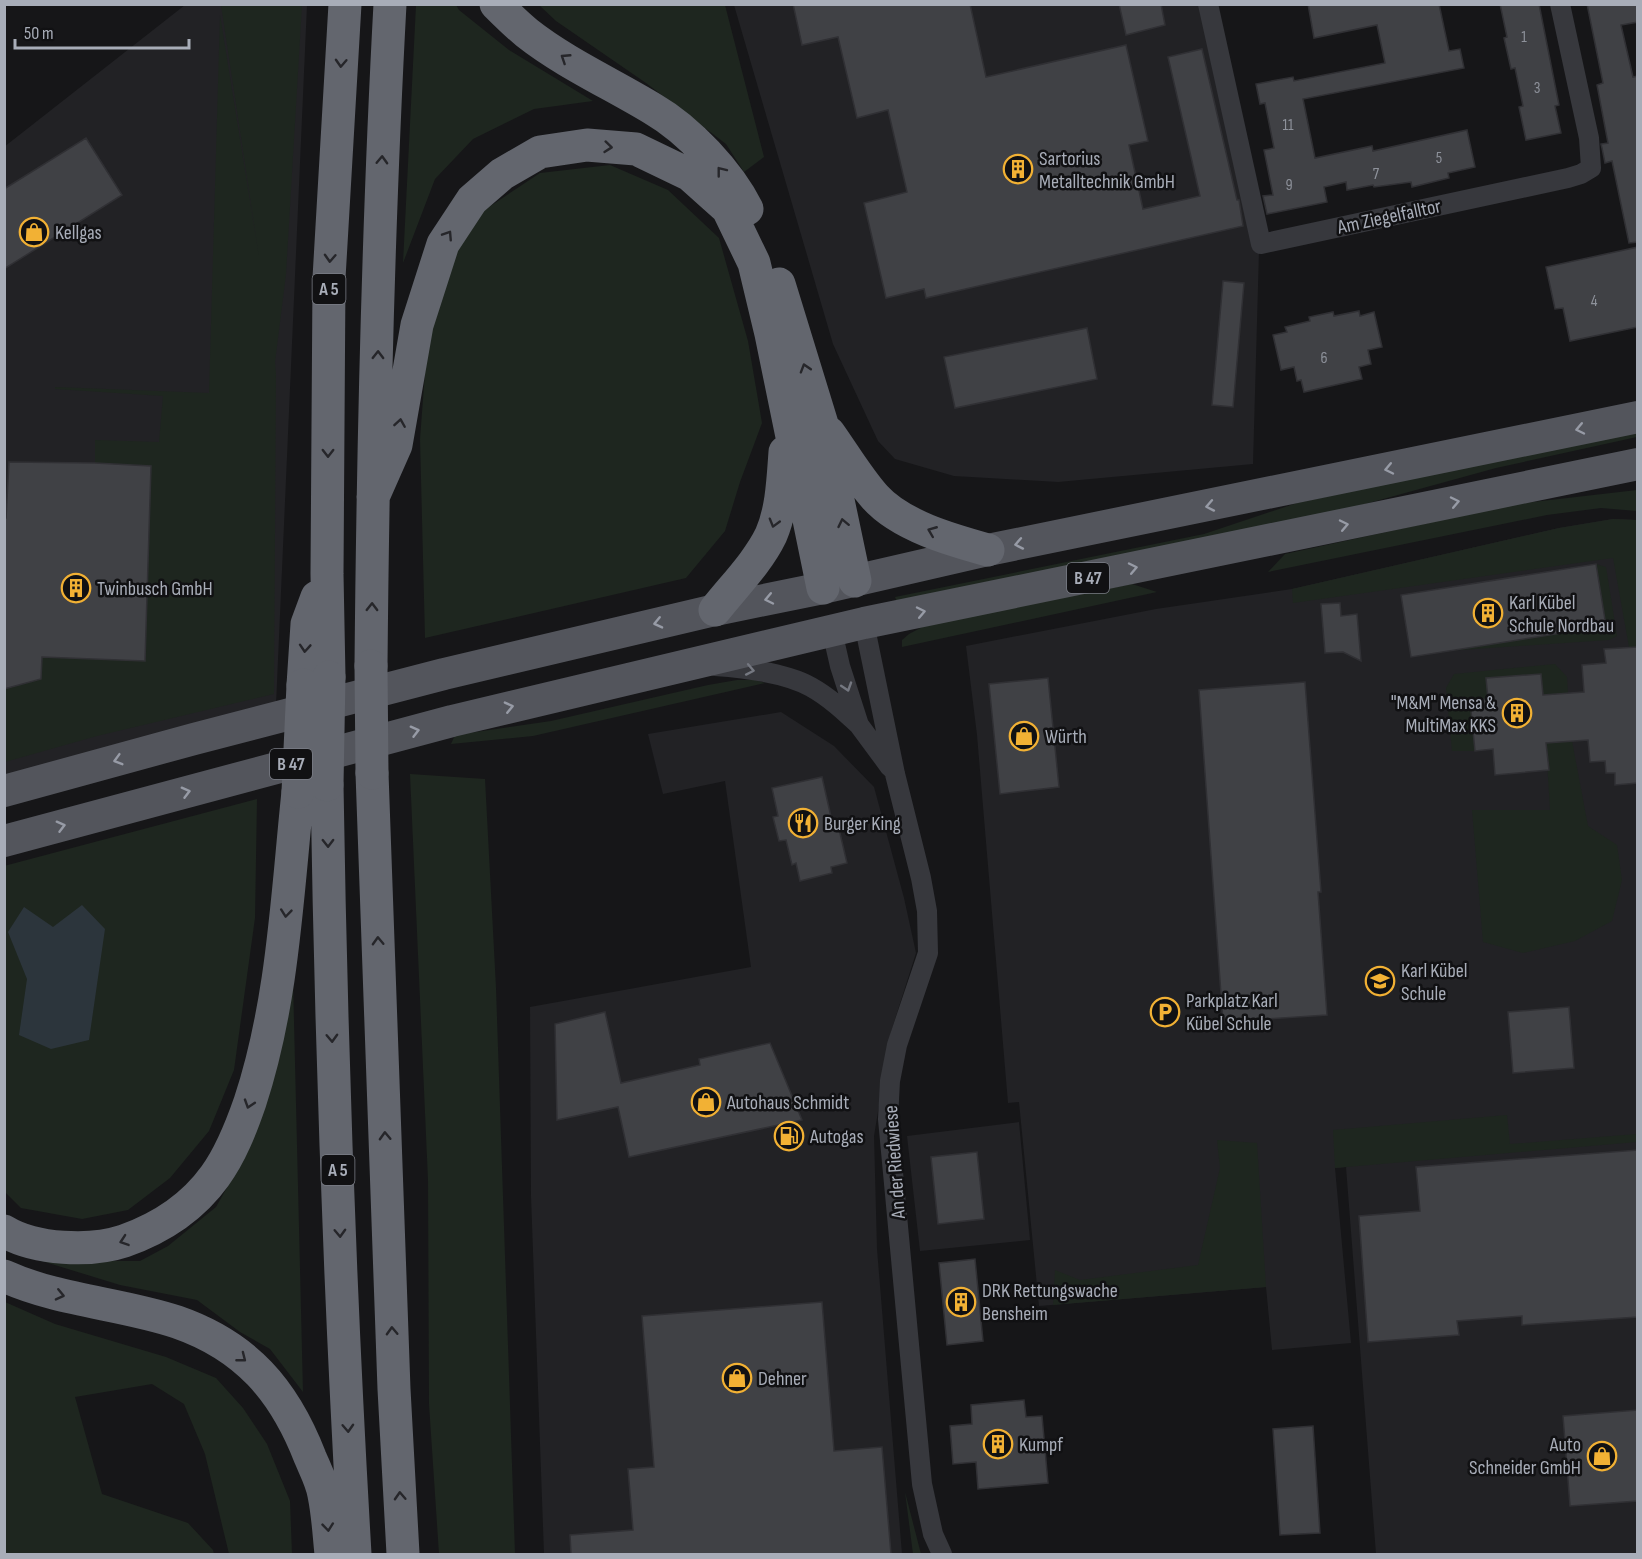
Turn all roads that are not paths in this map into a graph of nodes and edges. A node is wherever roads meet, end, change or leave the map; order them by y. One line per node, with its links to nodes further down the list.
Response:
1 (345, 4): 20 (highway, A 5, one-way to 20, bridge)
2 (390, 4): 10 (highway, one-way to 2)
3 (496, 4): 8 (highway, one-way to 3)
4 (1208, 4): 5 (street, Am Ziegelfalltor)
5 (1560, 4)
6 (1638, 417): 11 (main road, B 47, one-way to 11)
7 (788, 423): 10 (highway, one-way to 7); 13 (highway); 14 (highway, one-way to 14)
8 (822, 424): 11 (highway, one-way to 8); 12 (highway, one-way to 8)
9 (1638, 464): 15 (main road, B 47, one-way to 9)
10 (373, 497): 27 (highway, one-way to 10, bridge)
11 (988, 550): 12 (main road, B 47)
12 (855, 581): 13 (main road, B 47); 15 (main road)
13 (823, 588): 14 (main road, B 47, one-way to 14); 16 (main road)
14 (716, 610): 21 (main road, B 47, one-way to 21)
15 (864, 623): 16 (main road, B 47); 19 (street, An der Riedwiese)
16 (832, 631): 17 (main road, B 47); 18 (street, An der Riedwiese, one-way to 18)
17 (692, 663): 18 (street, An der Riedwiese, one-way to 18); 22 (main road, B 47, one-way to 17)
18 (859, 724): 19 (street, An der Riedwiese)
19 (895, 774): 28 (street, An der Riedwiese)
20 (313, 788): 23 (highway, one-way to 23); 26 (highway, A 5, one-way to 26)
21 (4, 791)
22 (4, 841)
23 (4, 1231)
24 (4, 1276): 25 (highway, one-way to 25)
25 (331, 1554)
26 (356, 1554)
27 (403, 1554)
28 (942, 1554)

